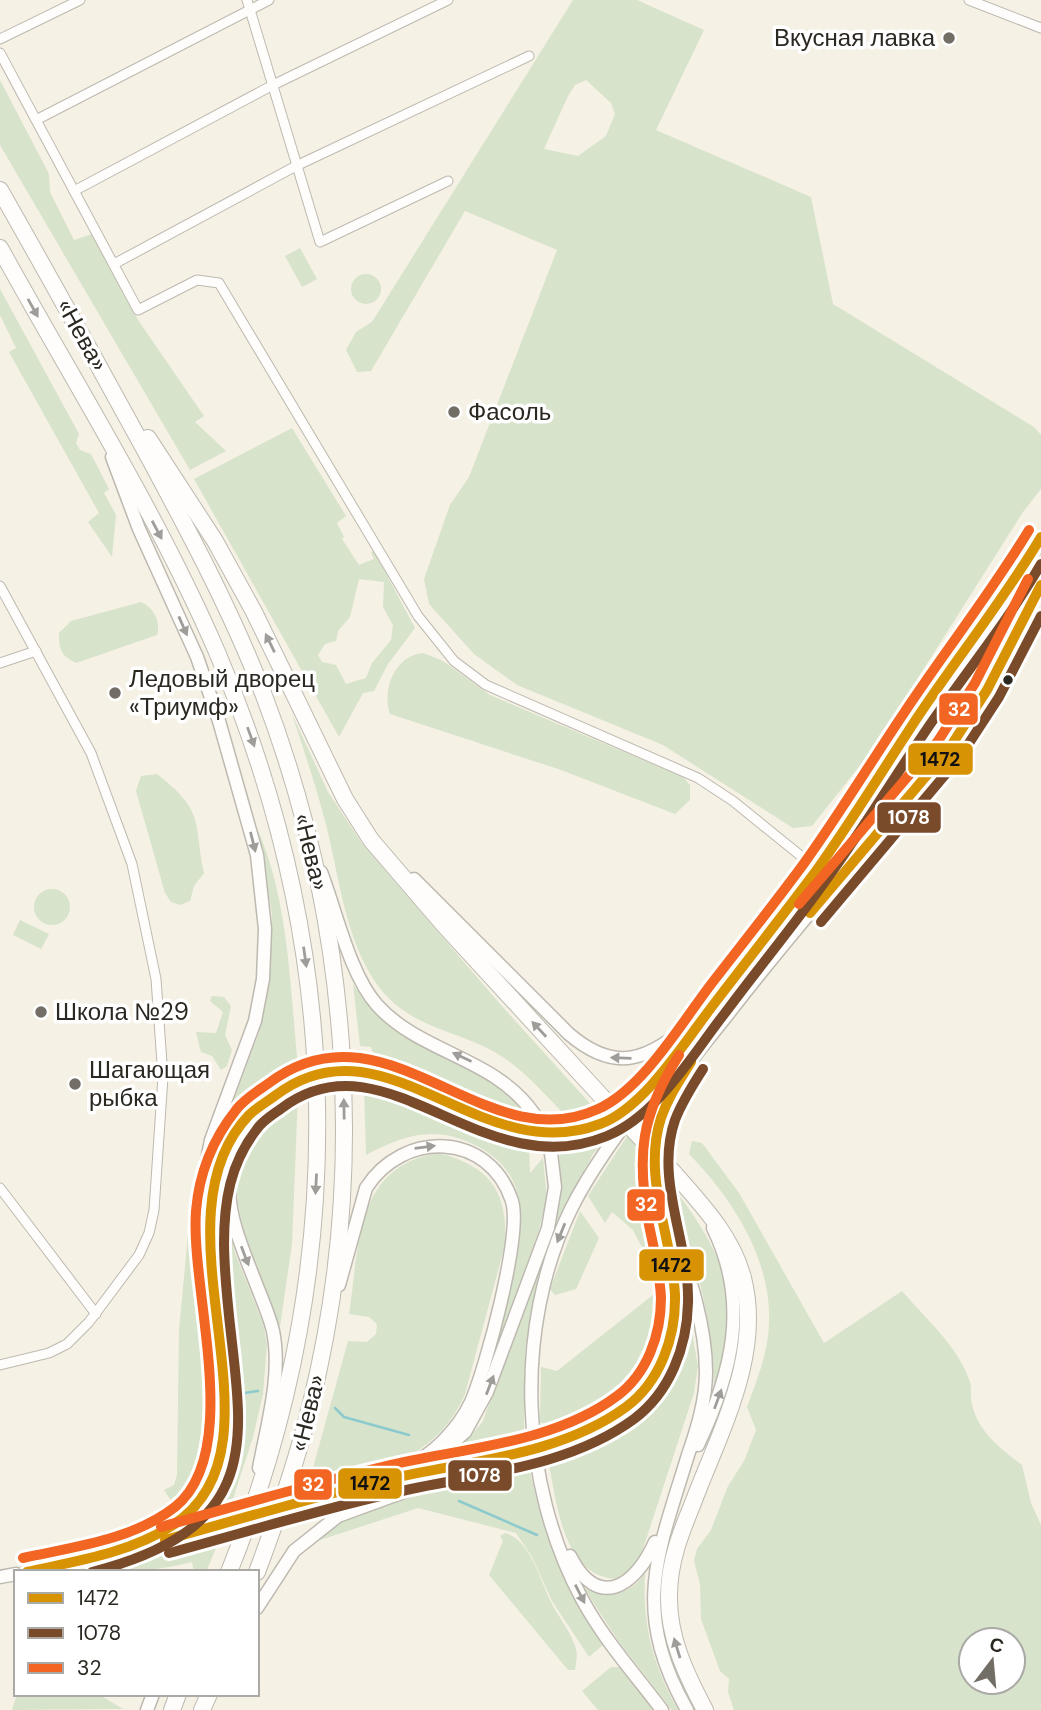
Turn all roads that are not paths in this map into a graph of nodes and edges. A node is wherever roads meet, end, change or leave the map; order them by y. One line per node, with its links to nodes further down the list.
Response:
1 (80, 0): 7 (street)
2 (269, 0): 5 (street)
3 (448, 0): 10 (street)
4 (969, 0): 6 (street)
5 (249, 5): 10 (street); 11 (street)
6 (1041, 28)
7 (0, 39)
8 (0, 53): 11 (street)
9 (529, 56): 12 (street)
10 (273, 85): 12 (street); 15 (street)
11 (36, 120): 15 (street)
12 (296, 166): 13 (street); 17 (street)
13 (448, 181)
14 (0, 190): 18 (highway, «Нева»)
15 (74, 191): 17 (street)
16 (0, 248): 19 (highway, «Нева», one-way to 19)
17 (114, 264): 29 (street)
18 (88, 344): 27 (highway, one-way to 18); 28 (highway, «Нева»)
19 (87, 406): 36 (main road, one-way to 36); 46 (highway, «Нева», one-way to 46)
20 (1041, 537): 25 (main road)
21 (1041, 585): 26 (main road)
22 (0, 586): 23 (street)
23 (36, 651): 24 (street); 37 (street)
24 (0, 663)
25 (916, 720): 26 (main road); 29 (main road)
26 (951, 747): 33 (main road)
27 (332, 770): 30 (main road, one-way to 27); 35 (highway, one-way to 27, bridge)
28 (312, 847): 38 (highway, «Нева», one-way to 28); 41 (main road, one-way to 28, bridge)
29 (817, 869): 30 (main road)
30 (717, 999): 31 (main road)
31 (667, 1065): 32 (main road, bridge); 44 (main road, one-way to 44)
32 (265, 1101): 36 (main road); 46 (main road, one-way to 46)
33 (654, 1170): 40 (main road, bridge); 42 (main road)
34 (0, 1188): 37 (street)
35 (697, 1199): 42 (main road, one-way to 35); 54 (highway, one-way to 35)
36 (213, 1299): 47 (main road)
37 (96, 1314): 39 (street)
38 (323, 1348): 43 (main road, one-way to 43); 50 (highway, «Нева»)
39 (0, 1365)
40 (512, 1452): 41 (main road); 51 (main road)
41 (392, 1479): 43 (main road)
42 (680, 1483): 45 (main road)
43 (355, 1488): 47 (main road, bridge)
44 (547, 1508): 45 (main road); 52 (main road, one-way to 52)
45 (669, 1510): 53 (main road)
46 (251, 1512): 49 (highway, «Нева»)
47 (118, 1550): 48 (main road)
48 (34, 1570)
49 (230, 1570)
50 (258, 1570)
51 (259, 1605)
52 (662, 1710)
53 (687, 1710)
54 (705, 1710)

